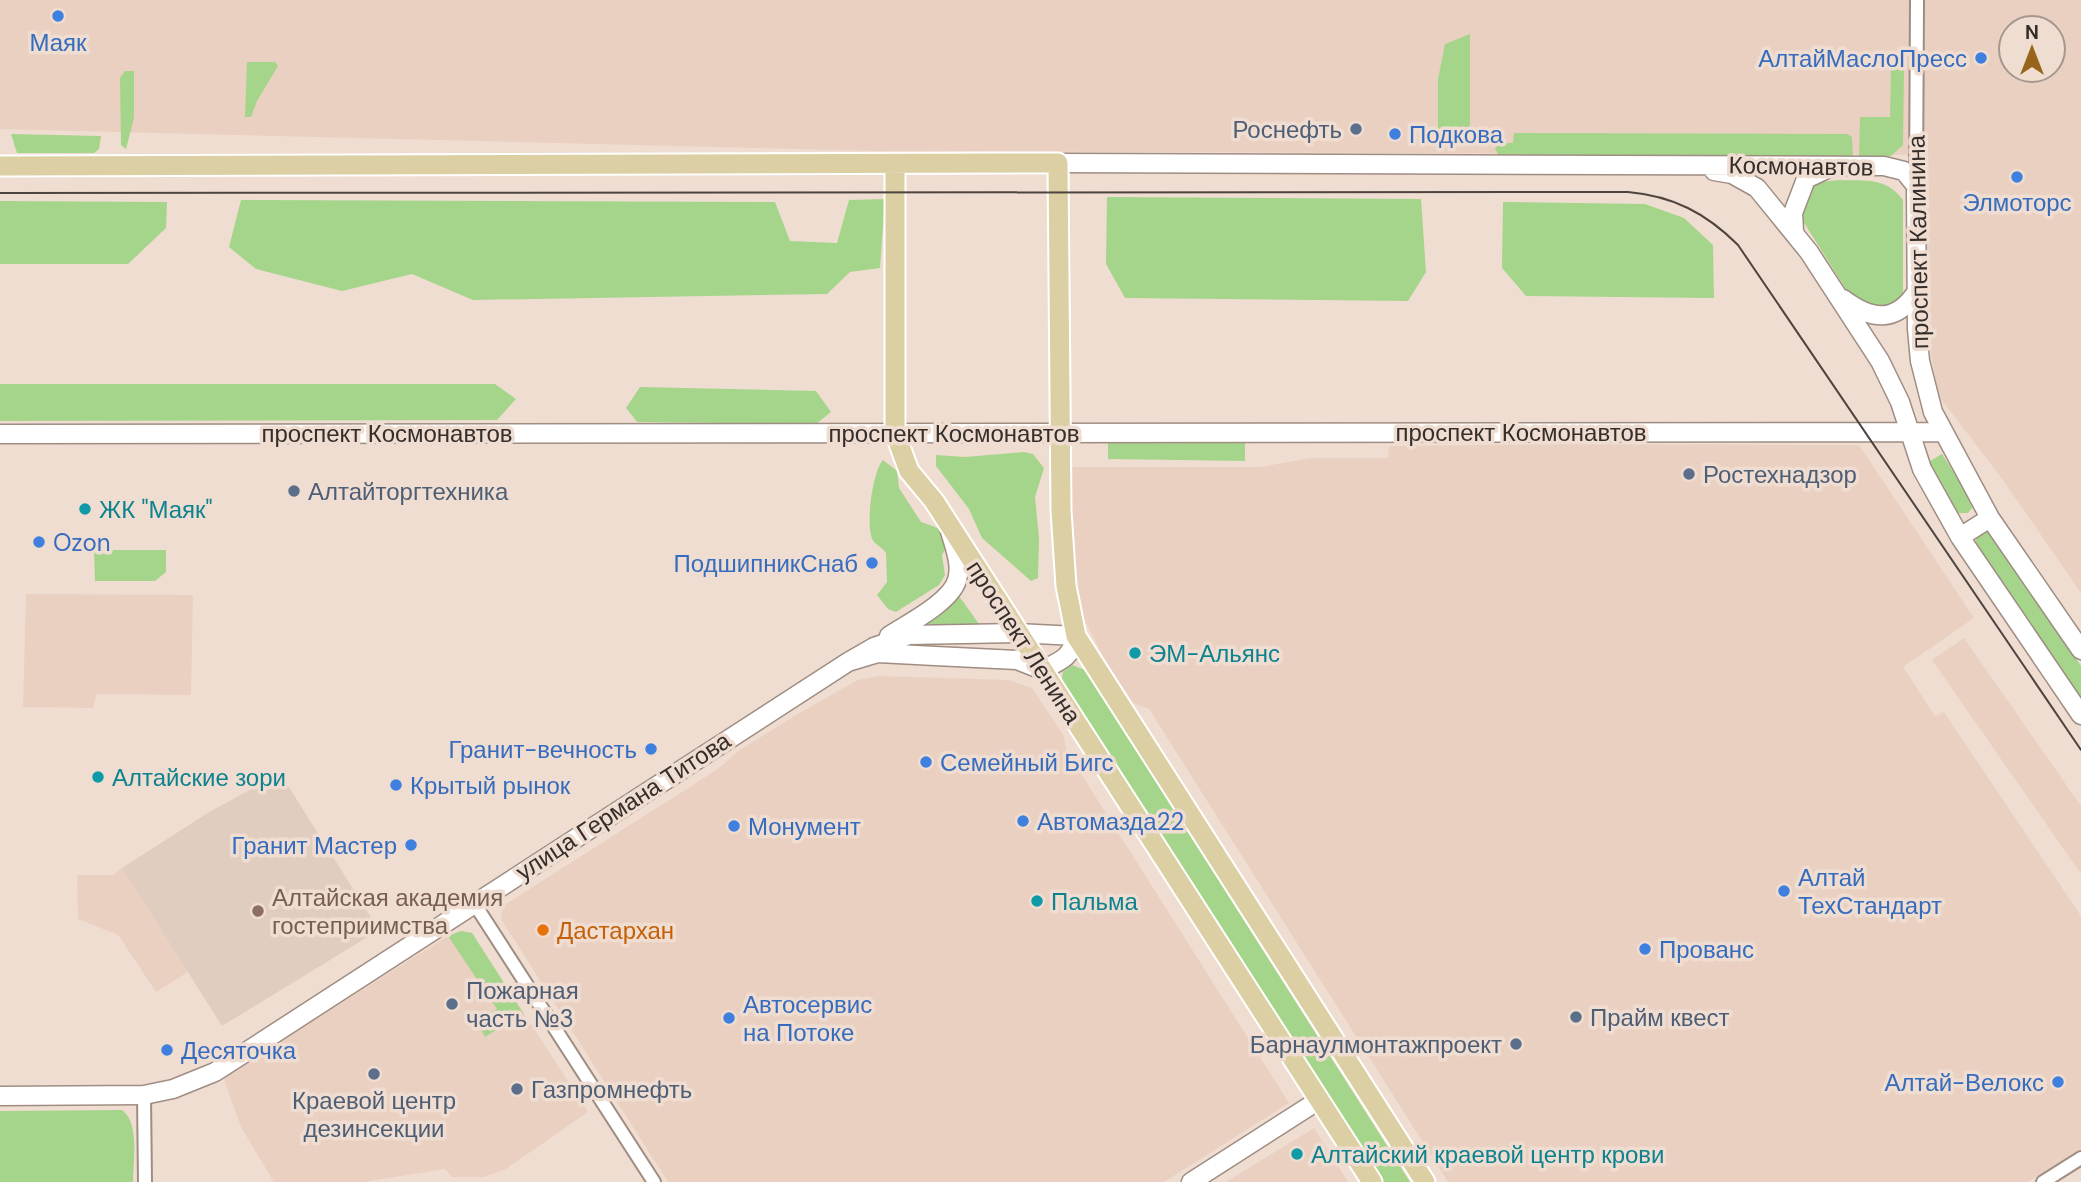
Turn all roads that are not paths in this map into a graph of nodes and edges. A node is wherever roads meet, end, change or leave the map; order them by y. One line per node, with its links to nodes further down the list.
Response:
1 (1917, 0): 7 (street, проспект Калинина)
2 (1058, 163): 3 (main road); 4 (street); 14 (main road, проспект Ленина)
3 (895, 164): 5 (main road); 13 (main road, проспект Ленина)
4 (1676, 164): 6 (street, Космонавтов); 8 (street)
5 (0, 166)
6 (1836, 166): 7 (street, Космонавтов); 8 (street)
7 (1916, 187): 9 (street, проспект Калинина)
8 (1794, 231): 10 (street)
9 (1917, 291): 10 (street); 12 (street, проспект Калинина)
10 (1837, 294): 11 (street)
11 (1907, 432): 12 (street, проспект Космонавтов); 14 (street, проспект Космонавтов); 18 (street)
12 (1943, 432): 16 (street, проспект Калинина)
13 (895, 433): 14 (street, проспект Космонавтов); 15 (street, проспект Космонавтов); 17 (main road, проспект Ленина)
14 (1060, 433): 20 (main road, проспект Ленина)
15 (0, 434)
16 (1990, 518): 18 (street); 22 (street, проспект Калинина)
17 (948, 524): 19 (main road, проспект Ленина); 21 (street)
18 (1960, 537): 25 (street)
19 (1017, 633): 20 (street); 21 (street); 24 (main road, проспект Ленина)
20 (1076, 636): 24 (street); 35 (main road, проспект Ленина)
21 (874, 647): 23 (street, улица Германа Титова)
22 (2081, 650)
23 (848, 662): 24 (street); 26 (street, улица Германа Титова)
24 (1042, 670): 29 (main road, проспект Ленина)
25 (2081, 715)
26 (474, 902): 27 (street, улица Германа Титова); 32 (street)
27 (145, 1095): 28 (street, улица Германа Титова); 31 (street)
28 (0, 1096)
29 (1319, 1100): 33 (street); 34 (main road, проспект Ленина)
30 (2081, 1158): 36 (street)
31 (145, 1182)
32 (654, 1182)
33 (1191, 1182)
34 (1372, 1182)
35 (1425, 1182)
36 (2043, 1182)

